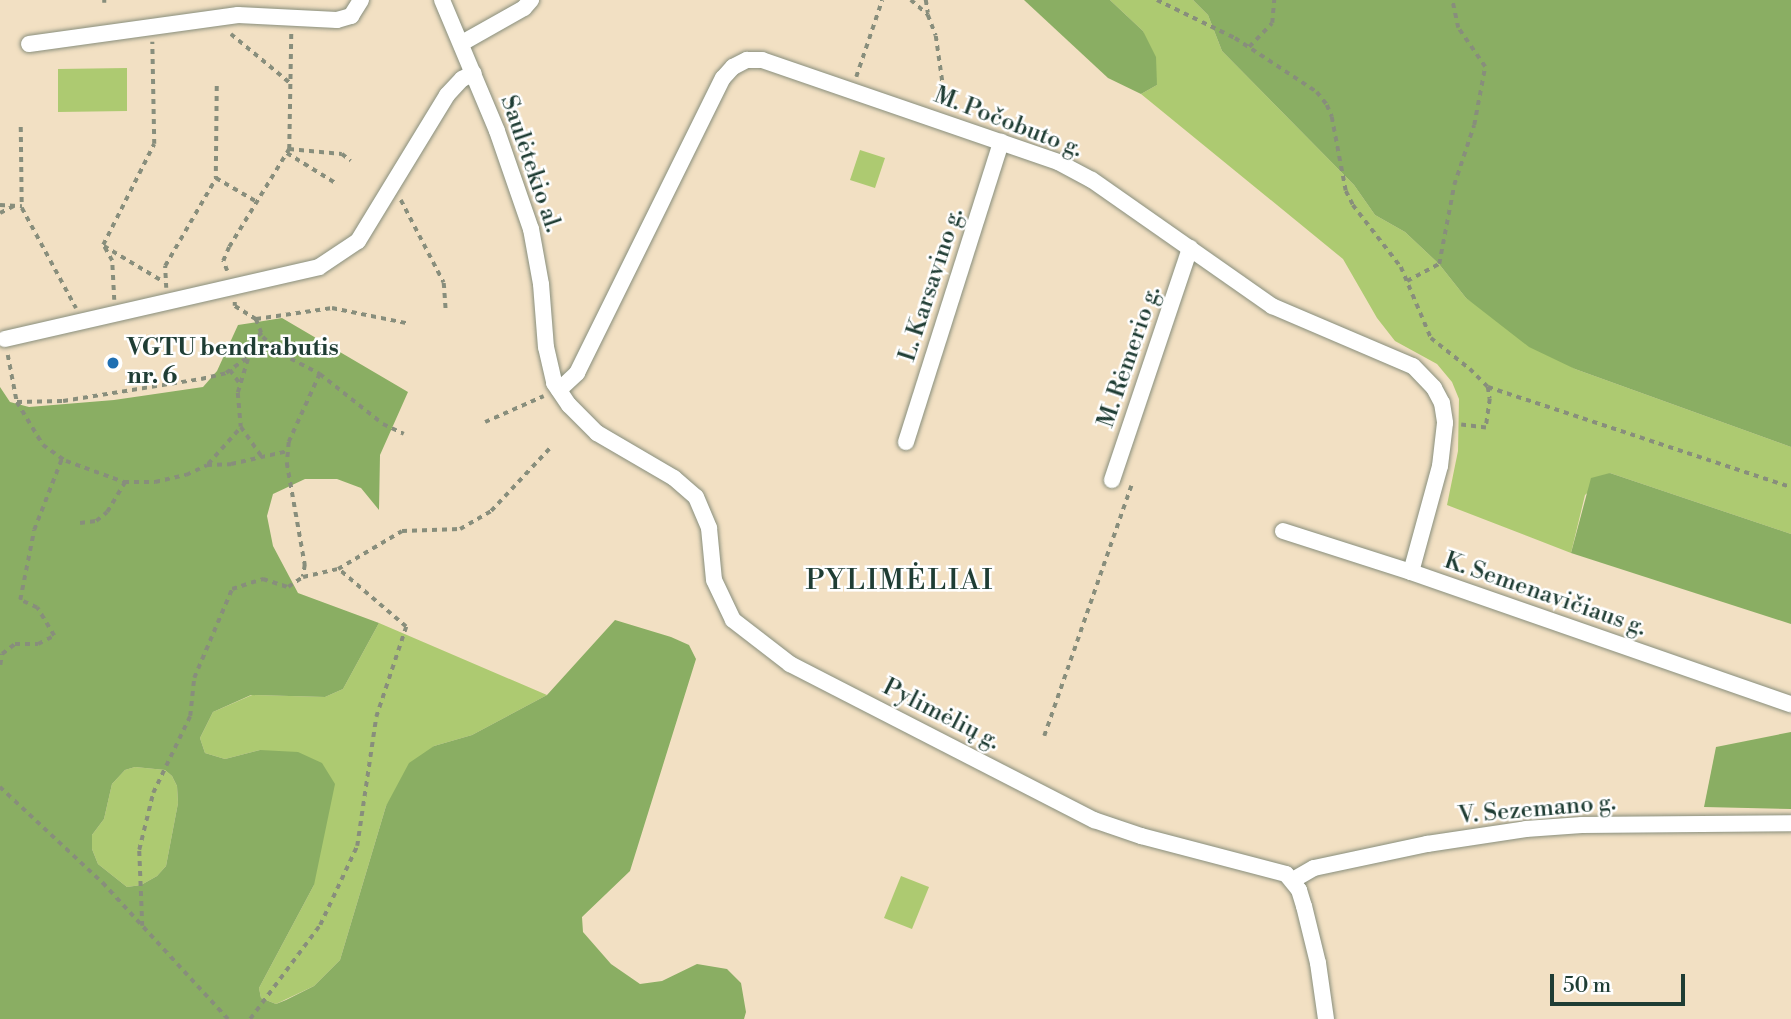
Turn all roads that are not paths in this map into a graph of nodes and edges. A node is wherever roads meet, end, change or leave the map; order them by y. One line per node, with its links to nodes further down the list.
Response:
1 (361, 0): 5 (street)
2 (442, 0): 4 (street, Saulėtekio al.)
3 (531, 0): 4 (street)
4 (462, 43): 6 (street, Saulėtekio al.)
5 (29, 44)
6 (474, 73): 9 (street); 10 (street, Saulėtekio al.)
7 (1001, 142): 8 (street, M. Počobuto g.); 10 (street, M. Počobuto g.); 11 (street, L. Karsavino g.)
8 (1190, 248): 12 (street, M. Rėmerio g.); 14 (street, M. Počobuto g.)
9 (5, 339)
10 (559, 390): 17 (street, Pylimėlių g.)
11 (906, 442)
12 (1112, 480)
13 (1283, 531): 14 (street, K. Semenavičiaus g.)
14 (1411, 572): 15 (street, K. Semenavičiaus g.)
15 (1791, 704)
16 (1791, 823): 17 (street, V. Sezemano g.)
17 (1293, 880): 18 (street)
18 (1326, 1019)

